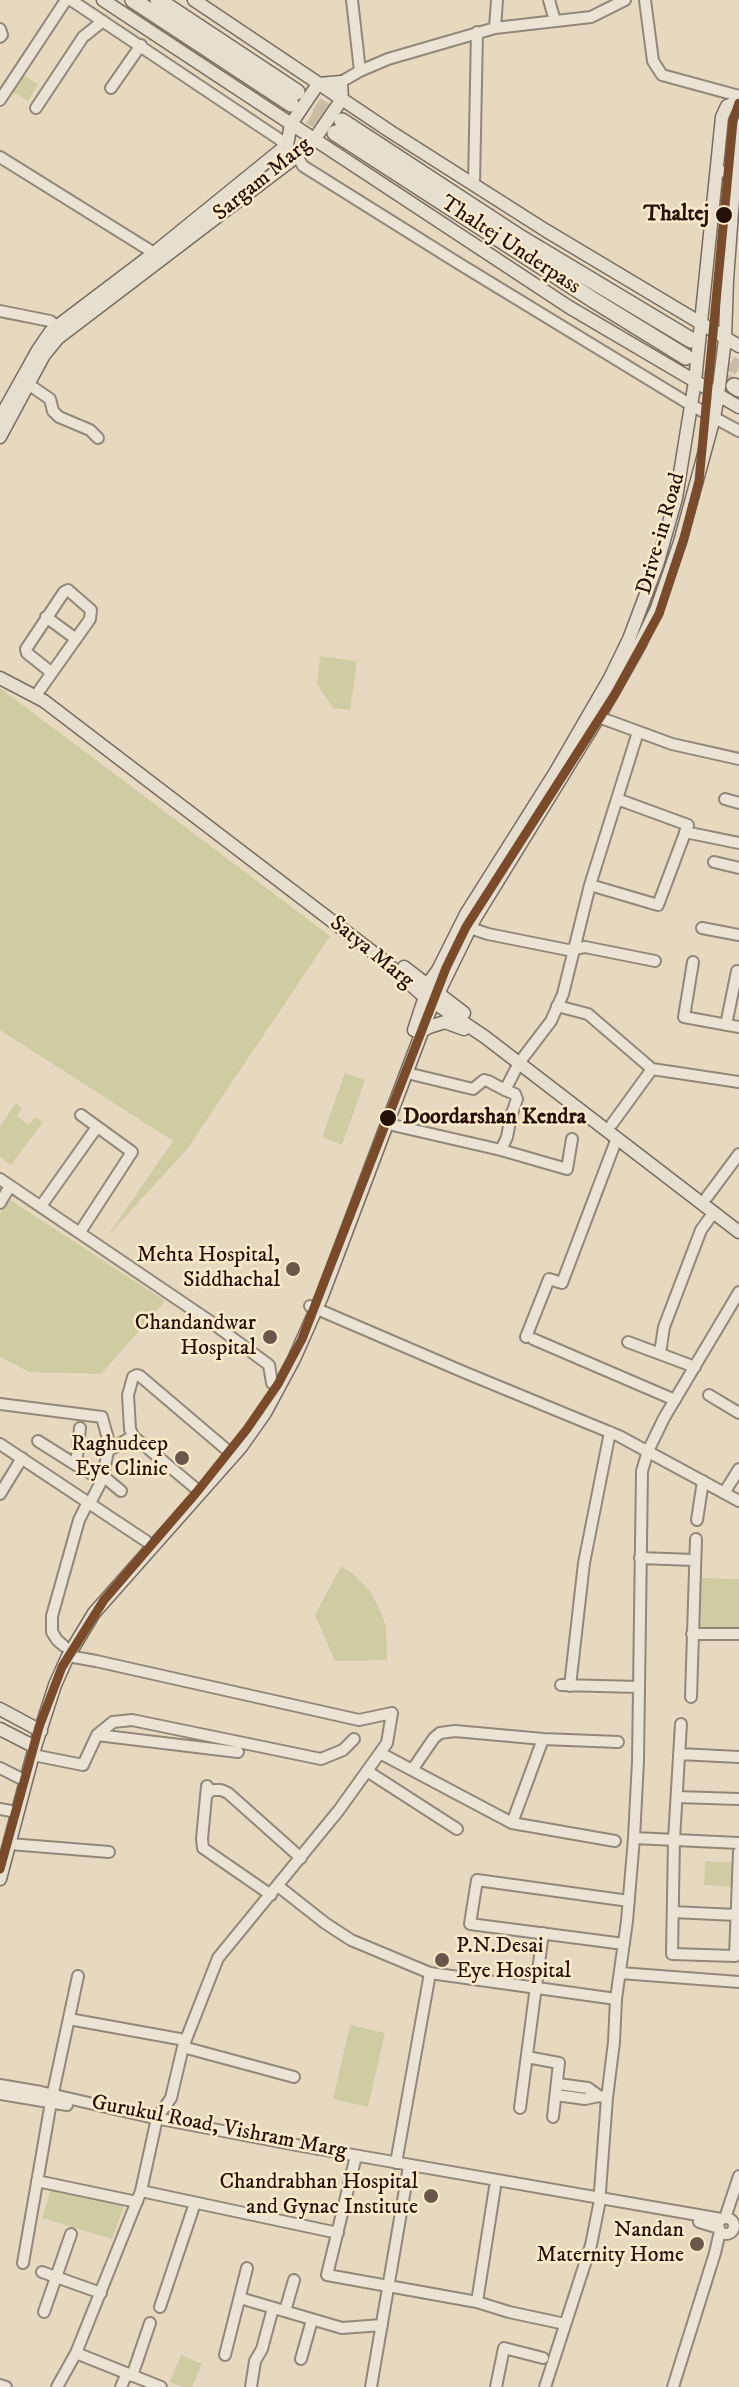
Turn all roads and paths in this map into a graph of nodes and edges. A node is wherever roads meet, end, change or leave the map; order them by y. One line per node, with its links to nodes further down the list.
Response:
1 (66, 0): 24 (street)
2 (71, 0): 12 (street)
3 (103, 0): 28 (main road)
4 (133, 0): 5 (highway)
5 (158, 0)
6 (194, 0): 21 (main road)
7 (352, 0): 19 (street)
8 (497, 0): 14 (street)
9 (549, 0): 13 (street)
10 (625, 0): 13 (street)
11 (645, 0): 25 (street)
12 (103, 21): 18 (street); 26 (street)
13 (555, 21): 14 (street)
14 (495, 28): 16 (street)
15 (0, 29): 17 (street)
16 (477, 32): 19 (street); 35 (street)
17 (0, 37)
18 (141, 45): 22 (street); 30 (street)
19 (360, 71): 20 (street)
20 (341, 82): 21 (main road); 23 (main road)
21 (318, 84): 23 (main road); 28 (main road, Sargam Marg)
22 (111, 88)
23 (342, 99): 29 (main road, Sargam Marg); 35 (main road)
24 (0, 100)
25 (739, 101): 33 (main road, Drive-in Road)
26 (36, 108)
27 (739, 118): 34 (main road, Drive-in Road)
28 (291, 124): 29 (main road); 30 (main road, Sargam Marg)
29 (314, 140): 31 (main road, Sargam Marg); 44 (main road)
30 (287, 146): 31 (street); 36 (main road, Sargam Marg)
31 (297, 156): 36 (main road, Sargam Marg); 47 (street)
32 (0, 157): 36 (street)
33 (717, 171): 34 (street); 38 (main road, Drive-in Road)
34 (737, 173): 40 (main road, Drive-in Road)
35 (474, 184): 38 (main road)
36 (157, 257): 39 (main road, Sargam Marg)
37 (0, 310): 39 (street)
38 (702, 324): 40 (main road); 44 (main road, Drive-in Road)
39 (62, 329): 45 (main road, Sargam Marg); 49 (main road, Sargam Marg)
40 (725, 339): 42 (main road); 46 (main road, Drive-in Road)
41 (691, 340): 43 (highway, Thaltej Underpass)
42 (739, 346)
43 (686, 357)
44 (695, 381): 46 (main road); 47 (main road, Drive-in Road)
45 (28, 384): 52 (main road, Sargam Marg); 53 (street)
46 (718, 395): 48 (main road); 50 (main road, Drive-in Road)
47 (691, 405): 50 (street); 60 (main road, Drive-in Road)
48 (739, 407)
49 (0, 418)
50 (714, 418): 51 (street); 60 (main road, Drive-in Road)
51 (739, 431)
52 (0, 436)
53 (98, 438)
54 (46, 617): 55 (street); 55 (street); 57 (street)
55 (76, 639): 57 (street)
56 (0, 670): 59 (main road, Satya Marg)
57 (52, 673): 59 (street)
58 (0, 678): 61 (main road, Satya Marg)
59 (39, 691): 61 (main road, Satya Marg)
60 (594, 715): 62 (street); 72 (main road, Drive-in Road); 79 (main road, Drive-in Road)
61 (85, 729): 79 (main road, Satya Marg)
62 (638, 732): 63 (street); 64 (street)
63 (739, 759)
64 (616, 799): 67 (street); 71 (street)
65 (724, 799): 66 (street)
66 (739, 803)
67 (685, 832): 68 (street); 71 (street)
68 (739, 843)
69 (714, 862): 70 (street)
70 (739, 868)
71 (590, 885): 75 (street)
72 (470, 928): 75 (street); 79 (main road, Drive-in Road)
73 (702, 928): 74 (street)
74 (739, 935)
75 (573, 950): 76 (street); 80 (street)
76 (655, 961)
77 (693, 963): 81 (street)
78 (737, 971): 81 (street)
79 (431, 994): 83 (main road, Drive-in Road); 84 (main road, Satya Marg); 85 (main road, Satya Marg); 108 (main road, Drive-in Road)
80 (557, 1006): 85 (street); 86 (street)
81 (726, 1024): 82 (street)
82 (739, 1027)
83 (422, 1031): 84 (main road); 87 (main road, Drive-in Road)
84 (485, 1037): 85 (main road, Satya Marg)
85 (522, 1060): 89 (street); 92 (main road, Satya Marg); 94 (main road, Satya Marg)
86 (652, 1069): 88 (street); 92 (street)
87 (407, 1073): 89 (street); 91 (main road, Drive-in Road)
88 (739, 1082)
89 (505, 1090): 96 (street)
90 (81, 1115): 93 (street)
91 (388, 1124): 96 (street); 108 (main road, Drive-in Road)
92 (612, 1124): 100 (main road, Satya Marg)
93 (97, 1126): 102 (street); 105 (street)
94 (617, 1138): 103 (main road, Satya Marg); 114 (street)
95 (572, 1139): 96 (street)
96 (501, 1150)
97 (739, 1154): 100 (street)
98 (0, 1179): 99 (street)
99 (10, 1186): 101 (street); 102 (street)
100 (707, 1197): 104 (main road, Satya Marg)
101 (0, 1203)
102 (41, 1206): 105 (street)
103 (714, 1212): 106 (main road, Satya Marg); 110 (street)
104 (739, 1221)
105 (80, 1232): 112 (street)
106 (739, 1232)
107 (739, 1292): 111 (street)
108 (313, 1307): 112 (main road, Drive-in Road); 118 (street); 143 (main road, Drive-in Road)
109 (628, 1342): 110 (street)
110 (660, 1353): 111 (street)
111 (695, 1367): 114 (street)
112 (272, 1383): 122 (main road, Drive-in Road)
113 (709, 1395): 116 (street)
114 (675, 1400): 124 (street)
115 (0, 1404): 123 (street)
116 (739, 1413)
117 (80, 1428): 126 (street)
118 (610, 1432): 124 (street); 144 (street)
119 (133, 1436): 122 (street); 123 (street); 130 (street)
120 (38, 1441): 126 (street)
121 (0, 1444): 125 (street)
122 (227, 1450): 130 (main road, Drive-in Road)
123 (108, 1451): 128 (street)
124 (648, 1451): 129 (street); 139 (street)
125 (22, 1458): 133 (street); 135 (street)
126 (76, 1465): 128 (street)
127 (739, 1469): 132 (street)
128 (102, 1478): 131 (street); 135 (street)
129 (703, 1481): 132 (street); 136 (street)
130 (194, 1487): 138 (main road, Drive-in Road)
131 (121, 1491)
132 (724, 1493): 134 (street)
133 (0, 1494)
134 (739, 1501)
135 (89, 1502): 138 (street); 143 (street)
136 (697, 1520)
137 (696, 1539): 140 (street)
138 (146, 1541): 143 (main road, Drive-in Road)
139 (640, 1558): 140 (street); 144 (street)
140 (694, 1560): 141 (street)
141 (692, 1634): 142 (street); 145 (street)
142 (739, 1634)
143 (66, 1651): 149 (main road, Drive-in Road); 156 (street)
144 (639, 1687): 168 (street)
145 (691, 1697)
146 (0, 1709): 149 (main road)
147 (681, 1724): 157 (street)
148 (0, 1729): 154 (main road)
149 (37, 1729): 154 (main road, Drive-in Road)
150 (97, 1735): 151 (street); 154 (street); 155 (street)
151 (354, 1739)
152 (543, 1739): 153 (street); 160 (street); 166 (street)
153 (618, 1743)
154 (32, 1749): 162 (main road, Drive-in Road); 172 (main road, Drive-in Road)
155 (238, 1752)
156 (380, 1753): 160 (street); 161 (street)
157 (679, 1754): 158 (street); 163 (street)
158 (739, 1757)
159 (0, 1768): 162 (street)
160 (412, 1770): 166 (street)
161 (367, 1771): 167 (street); 175 (street)
162 (20, 1778): 165 (main road, Drive-in Road)
163 (677, 1797): 164 (street); 169 (street)
164 (739, 1799)
165 (5, 1810): 172 (main road, Drive-in Road)
166 (512, 1823): 170 (street)
167 (457, 1829)
168 (634, 1838): 169 (street); 180 (street)
169 (674, 1839): 171 (street); 181 (street)
170 (615, 1841)
171 (739, 1843)
172 (5, 1847): 173 (street); 177 (main road, Drive-in Road)
173 (109, 1852)
174 (739, 1852): 176 (street)
175 (301, 1858): 178 (street); 179 (street)
176 (739, 1866): 182 (street)
177 (0, 1879)
178 (278, 1886): 179 (street); 185 (street)
179 (271, 1895): 192 (street)
180 (629, 1901): 183 (street); 184 (street)
181 (673, 1912): 182 (street); 182 (street)
182 (736, 1915)
183 (543, 1933): 184 (street); 189 (street)
184 (624, 1944): 186 (street)
185 (430, 1973): 189 (street); 205 (street)
186 (620, 1973): 188 (street); 190 (street)
187 (78, 1976): 191 (street)
188 (739, 1982)
189 (537, 1989): 190 (street); 193 (street)
190 (616, 1999): 199 (street)
191 (69, 2019): 192 (street); 200 (street)
192 (184, 2043): 194 (street); 203 (street)
193 (527, 2057): 195 (street); 201 (street)
194 (294, 2077)
195 (558, 2084): 198 (street); 199 (street)
196 (0, 2085): 200 (street, Gurukul Road, Vishram Marg)
197 (0, 2094): 200 (street, Gurukul Road, Vishram Marg)
198 (556, 2095): 199 (street); 202 (street)
199 (603, 2097): 214 (street)
200 (52, 2098): 203 (street, Gurukul Road, Vishram Marg); 208 (street)
201 (520, 2108)
202 (553, 2117)
203 (157, 2121): 204 (street, Gurukul Road, Vishram Marg); 210 (street)
204 (356, 2159): 205 (street, Gurukul Road, Vishram Marg); 206 (street, Gurukul Road, Vishram Marg); 216 (street)
205 (396, 2163): 206 (street, Gurukul Road, Vishram Marg)
206 (409, 2169): 209 (street, Gurukul Road, Vishram Marg); 214 (street, Gurukul Road, Vishram Marg); 223 (street)
207 (739, 2176): 215 (street)
208 (38, 2181): 212 (street); 218 (street)
209 (495, 2187): 214 (street, Gurukul Road, Vishram Marg); 226 (street)
210 (141, 2191): 212 (street); 213 (street)
211 (739, 2193): 215 (street)
212 (137, 2202): 224 (street)
213 (195, 2202): 216 (street); 227 (street)
214 (600, 2202): 215 (street, Gurukul Road, Vishram Marg); 233 (street)
215 (729, 2227): 249 (street); 250 (street)
216 (338, 2233): 223 (street)
217 (71, 2234): 221 (street)
218 (23, 2263)
219 (247, 2268): 225 (street)
220 (42, 2272): 221 (street)
221 (56, 2277): 224 (street); 229 (street)
222 (294, 2280): 230 (street)
223 (388, 2285): 226 (street); 234 (street)
224 (101, 2293): 235 (street)
225 (240, 2298): 228 (street); 236 (street)
226 (477, 2302): 233 (street)
227 (160, 2307)
228 (273, 2308): 230 (street); 245 (street)
229 (44, 2312)
230 (285, 2312): 231 (street)
231 (312, 2320): 234 (street); 238 (street)
232 (150, 2323): 239 (street)
233 (565, 2324): 248 (street)
234 (382, 2325): 246 (street)
235 (76, 2353): 239 (street); 242 (street)
236 (225, 2355)
237 (543, 2358): 247 (street)
238 (301, 2359)
239 (129, 2374): 243 (street); 244 (street)
240 (0, 2385): 241 (street)
241 (6, 2387)
242 (57, 2387)
243 (121, 2387)
244 (159, 2387)
245 (251, 2387)
246 (371, 2387)
247 (496, 2387)
248 (545, 2387)
249 (674, 2387)
250 (681, 2387)

